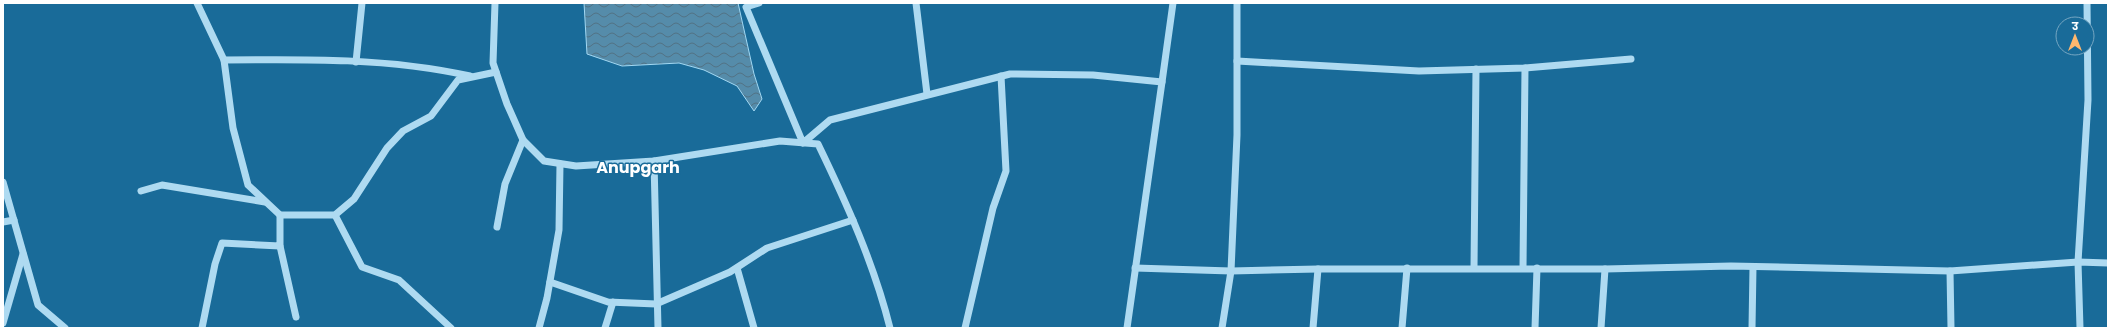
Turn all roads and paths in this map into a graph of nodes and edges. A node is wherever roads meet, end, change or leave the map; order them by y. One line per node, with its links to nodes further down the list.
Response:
1 (197, 3): 10 (street)
2 (362, 3): 12 (street)
3 (495, 3): 15 (street)
4 (759, 3): 21 (street)
5 (916, 3): 19 (street)
6 (1173, 3): 18 (street)
7 (1237, 3): 11 (street)
8 (2087, 3): 35 (street)
9 (1631, 59): 13 (street)
10 (224, 60): 12 (street); 26 (street)
11 (1237, 61): 14 (street); 46 (street)
12 (356, 62): 17 (street)
13 (1525, 68): 14 (street); 42 (street)
14 (1476, 69): 41 (street)
15 (496, 72): 17 (street); 20 (street)
16 (1001, 76): 18 (street); 19 (street); 61 (street)
17 (474, 77): 28 (street)
18 (1162, 82): 39 (street)
19 (927, 94): 21 (street)
20 (523, 140): 23 (street); 32 (street)
21 (803, 143): 22 (street); 30 (street)
22 (654, 161): 23 (street); 50 (street)
23 (560, 164): 48 (street)
24 (3, 182): 29 (street)
25 (141, 191): 26 (street)
26 (266, 202): 27 (street)
27 (280, 215): 28 (street); 33 (street)
28 (335, 215): 55 (street)
29 (14, 220): 31 (street); 34 (street)
30 (853, 220): 38 (street); 60 (street)
31 (3, 222)
32 (498, 227)
33 (280, 246): 51 (street); 54 (street)
34 (23, 254): 52 (street); 53 (street)
35 (2078, 262): 36 (street); 47 (street); 70 (street)
36 (2108, 264)
37 (1753, 267): 45 (street); 47 (street); 68 (street)
38 (737, 268): 50 (street); 59 (street)
39 (1135, 268): 46 (street); 62 (street)
40 (1407, 268): 41 (street); 44 (street); 65 (street)
41 (1474, 268): 42 (street)
42 (1523, 268): 43 (street)
43 (1537, 268): 45 (street); 66 (street)
44 (1318, 269): 46 (street); 64 (street)
45 (1605, 269): 67 (street)
46 (1231, 271): 63 (street)
47 (1950, 271): 69 (street)
48 (550, 282): 49 (street); 56 (street)
49 (613, 302): 50 (street); 57 (street)
50 (656, 304): 58 (street)
51 (296, 317)
52 (3, 323)
53 (65, 328)
54 (202, 328)
55 (451, 328)
56 (539, 328)
57 (605, 328)
58 (658, 328)
59 (754, 328)
60 (890, 328)
61 (965, 328)
62 (1127, 328)
63 (1222, 328)
64 (1313, 328)
65 (1402, 328)
66 (1535, 328)
67 (1601, 328)
68 (1752, 328)
69 (1951, 328)
70 (2080, 328)

